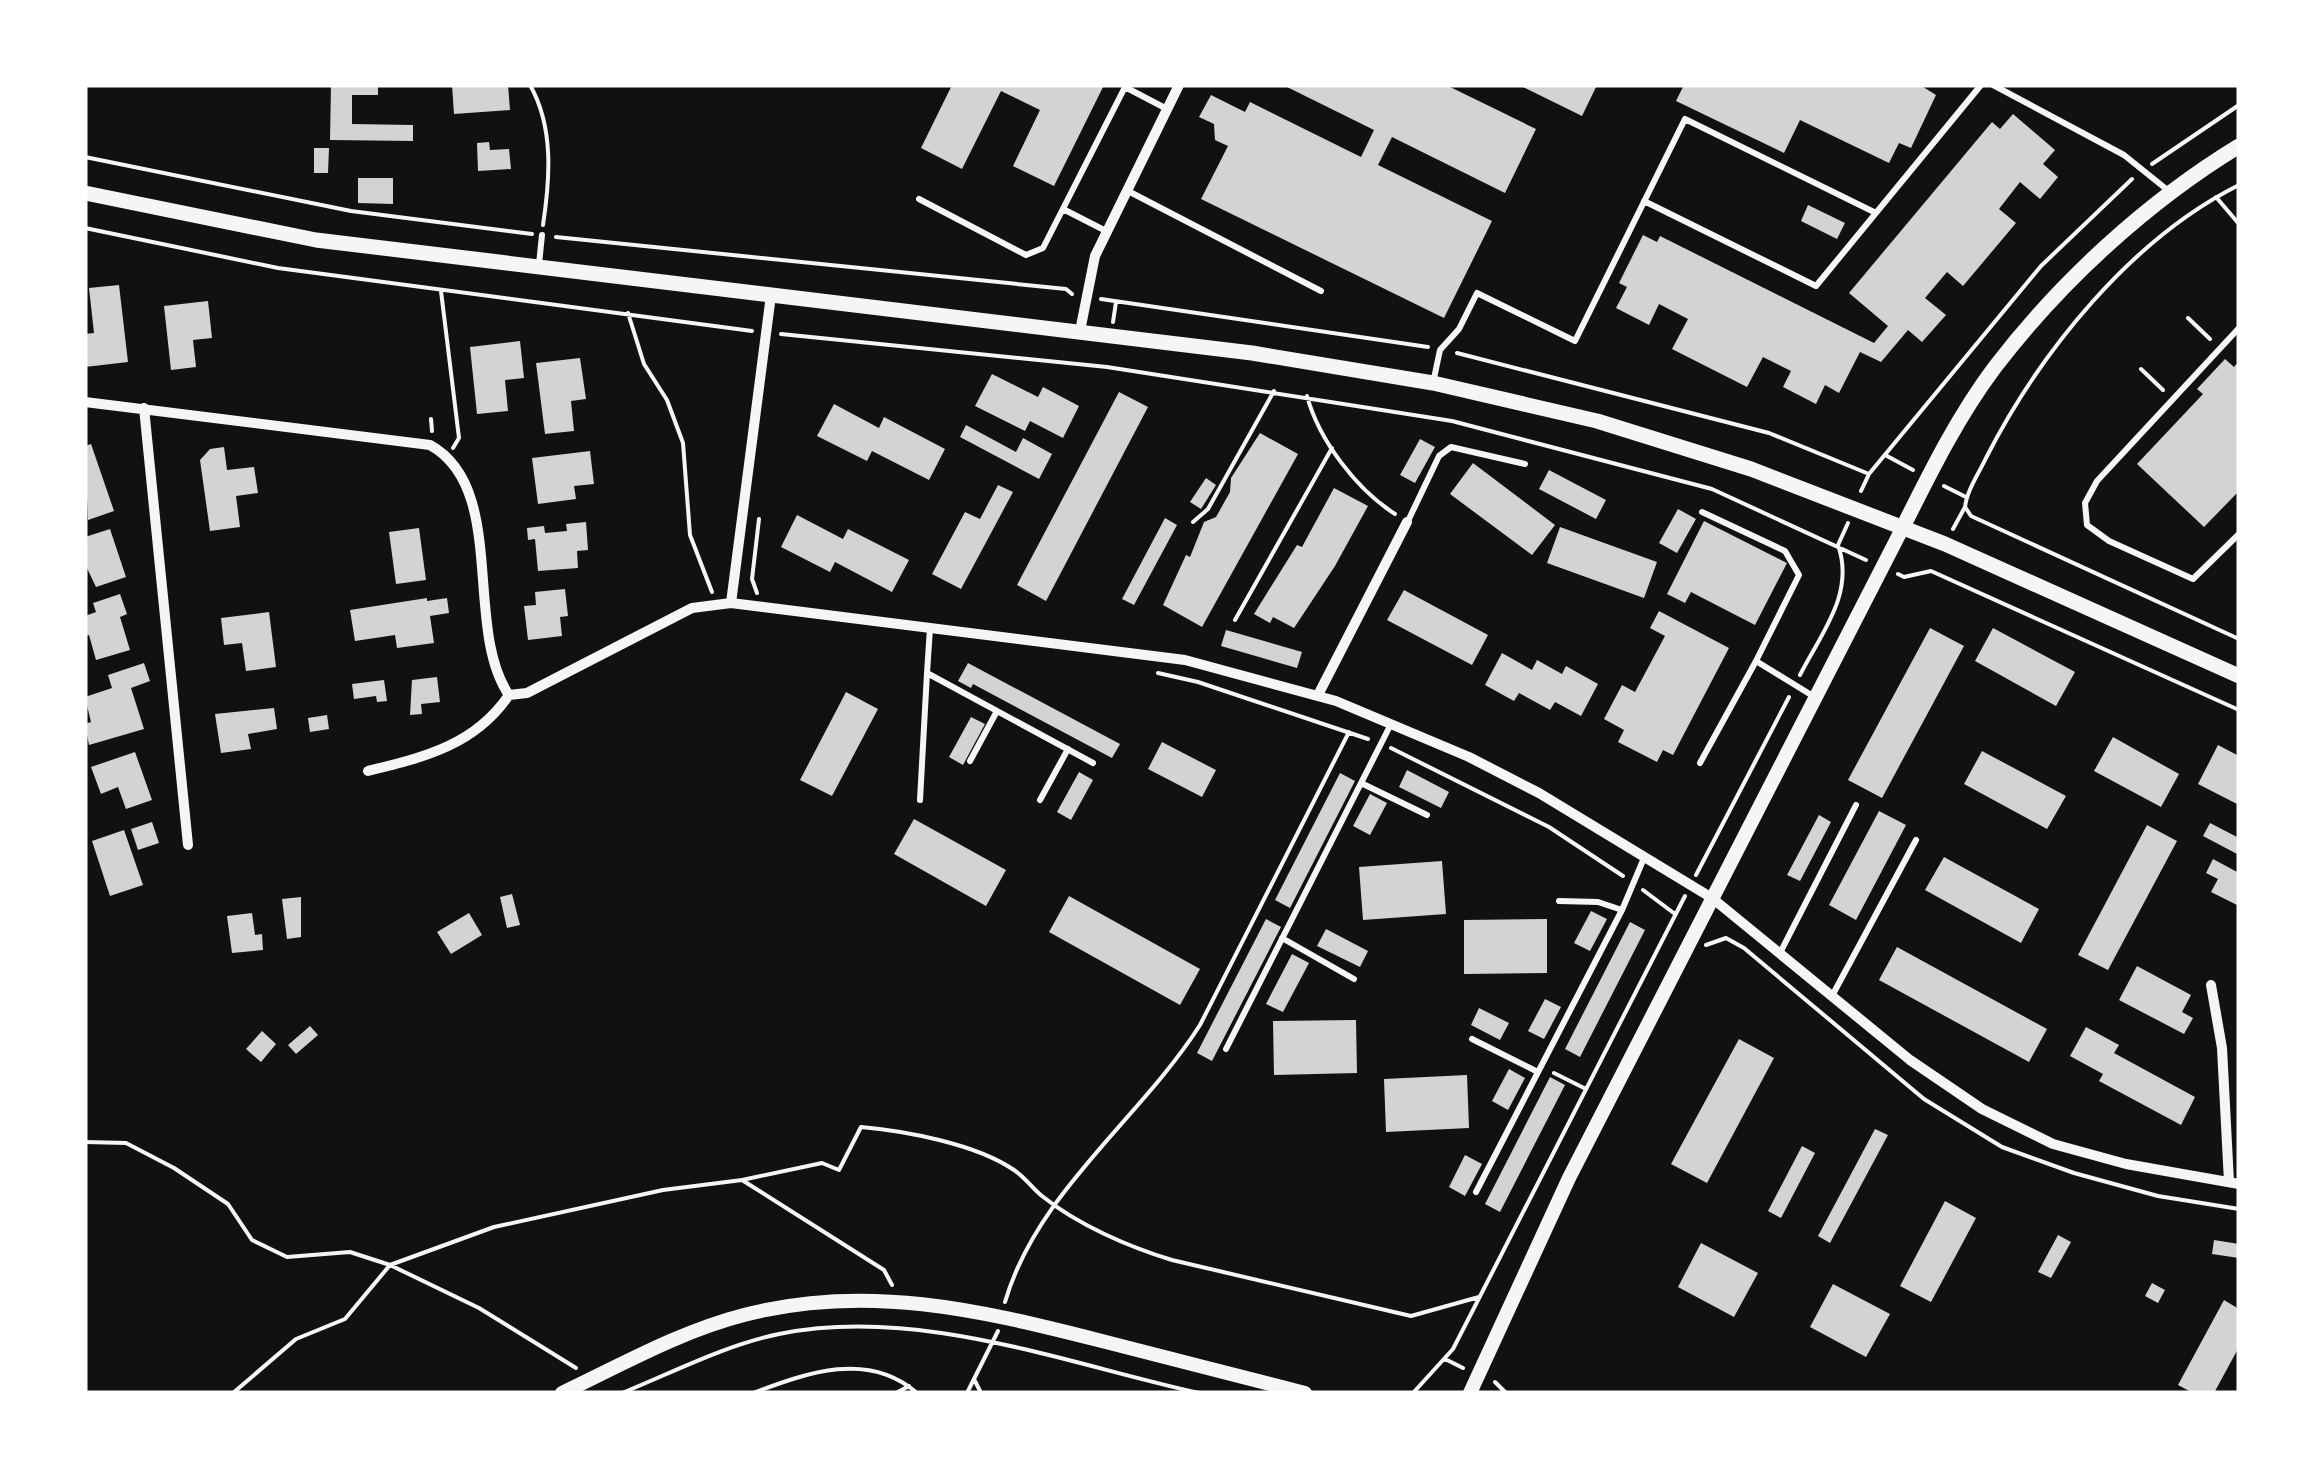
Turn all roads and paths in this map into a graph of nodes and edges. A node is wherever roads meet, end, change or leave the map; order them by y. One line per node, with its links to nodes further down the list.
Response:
1 (530, 85): 22 (path)
2 (1179, 85): 6 (street)
3 (1981, 85): 18 (lane)
4 (1993, 85): 9 (lane)
5 (2239, 105): 9 (path)
6 (1167, 109): 11 (street); 17 (lane)
7 (2239, 146): 13 (main road)
8 (85, 157): 22 (path)
9 (2144, 169): 13 (lane); 34 (path)
10 (2239, 186): 14 (path)
11 (1127, 190): 21 (street); 24 (lane)
12 (85, 192): 23 (main road)
13 (2170, 193): 49 (main road)
14 (2216, 197): 19 (path); 57 (path)
15 (919, 199): 17 (lane)
16 (1644, 201): 18 (lane); 18 (lane); 34 (lane)
17 (1063, 209): 21 (lane)
18 (1876, 214)
19 (2239, 224)
20 (85, 228): 25 (path)
21 (1107, 231): 27 (street)
22 (542, 235): 23 (lane); 27 (path)
23 (538, 270): 26 (main road)
24 (1321, 290)
25 (440, 291): 28 (path); 43 (path)
26 (771, 296): 31 (main road); 32 (street)
27 (1084, 296): 31 (street); 34 (path)
28 (628, 312): 32 (path); 52 (path)
29 (2188, 318): 33 (path)
30 (2239, 328): 33 (lane)
31 (1080, 331): 36 (main road)
32 (766, 333): 37 (path); 53 (street)
33 (2220, 348): 39 (lane)
34 (1440, 350): 36 (lane)
35 (2141, 369): 39 (path)
36 (1433, 383): 49 (main road)
37 (1274, 390): 38 (path); 47 (path)
38 (1306, 395): 42 (path); 51 (path)
39 (2173, 399): 50 (lane)
40 (85, 402): 41 (street)
41 (144, 408): 43 (street); 81 (street)
42 (1332, 448): 48 (path); 55 (path)
43 (449, 456): 62 (street)
44 (1525, 464): 48 (lane)
45 (761, 504): 54 (path)
46 (1702, 512): 58 (lane)
47 (1192, 522)
48 (1407, 522): 63 (street)
49 (1903, 527): 51 (street); 61 (main road)
50 (2239, 534)
51 (1882, 567): 64 (street); 65 (path)
52 (716, 603): 53 (street); 62 (street)
53 (731, 603): 54 (street)
54 (756, 606): 56 (street)
55 (1235, 620)
56 (930, 627): 60 (lane); 63 (street)
57 (2239, 639)
58 (1756, 661): 64 (lane); 72 (lane)
59 (1149, 671): 68 (path)
60 (927, 673): 66 (lane); 76 (lane)
61 (2239, 676)
62 (510, 695): 74 (street)
63 (1318, 695): 67 (street)
64 (1814, 697): 85 (street)
65 (2239, 710)
66 (997, 711): 70 (lane); 71 (lane)
67 (1391, 723): 69 (lane); 82 (street)
68 (1349, 732): 69 (path); 102 (path)
69 (1380, 744): 75 (lane); 83 (path)
70 (1068, 750): 73 (lane); 77 (lane)
71 (970, 761)
72 (1700, 762)
73 (1093, 763)
74 (368, 771)
75 (1360, 783): 79 (lane); 89 (lane)
76 (920, 800)
77 (1040, 800)
78 (1856, 805): 90 (lane)
79 (1426, 815)
80 (1916, 840): 93 (lane)
81 (188, 846)
82 (1644, 858): 83 (lane); 84 (street)
83 (1634, 883): 87 (lane); 88 (path)
84 (1690, 886): 85 (street); 88 (path)
85 (1712, 898): 90 (street); 122 (street)
86 (1559, 900): 87 (lane)
87 (1622, 910): 96 (lane)
88 (1675, 914): 97 (path)
89 (1282, 938): 91 (lane); 95 (lane)
90 (1779, 954): 93 (street)
91 (1354, 979)
92 (2211, 985): 100 (street)
93 (1831, 997): 100 (street)
94 (1472, 1038): 96 (lane)
95 (1226, 1049)
96 (1539, 1069): 97 (path); 101 (lane)
97 (1586, 1089): 104 (path)
98 (85, 1142): 103 (path)
99 (742, 1180): 102 (path); 103 (path); 105 (path)
100 (2234, 1183)
101 (1476, 1192)
102 (1056, 1204): 104 (path); 106 (path)
103 (390, 1265): 110 (path); 111 (path)
104 (1480, 1297): 121 (path)
105 (900, 1300): 106 (street); 110 (street)
106 (1002, 1316): 107 (path); 120 (street)
107 (995, 1344): 108 (path); 113 (path); 119 (path)
108 (975, 1381): 117 (path); 118 (path)
109 (909, 1386): 114 (path); 115 (path); 116 (path)
110 (591, 1387): 112 (street)
111 (233, 1393)
112 (562, 1393)
113 (622, 1393)
114 (752, 1393)
115 (896, 1393)
116 (917, 1393)
117 (967, 1393)
118 (981, 1393)
119 (1199, 1393)
120 (1305, 1393)
121 (1413, 1393)
122 (1470, 1393)

